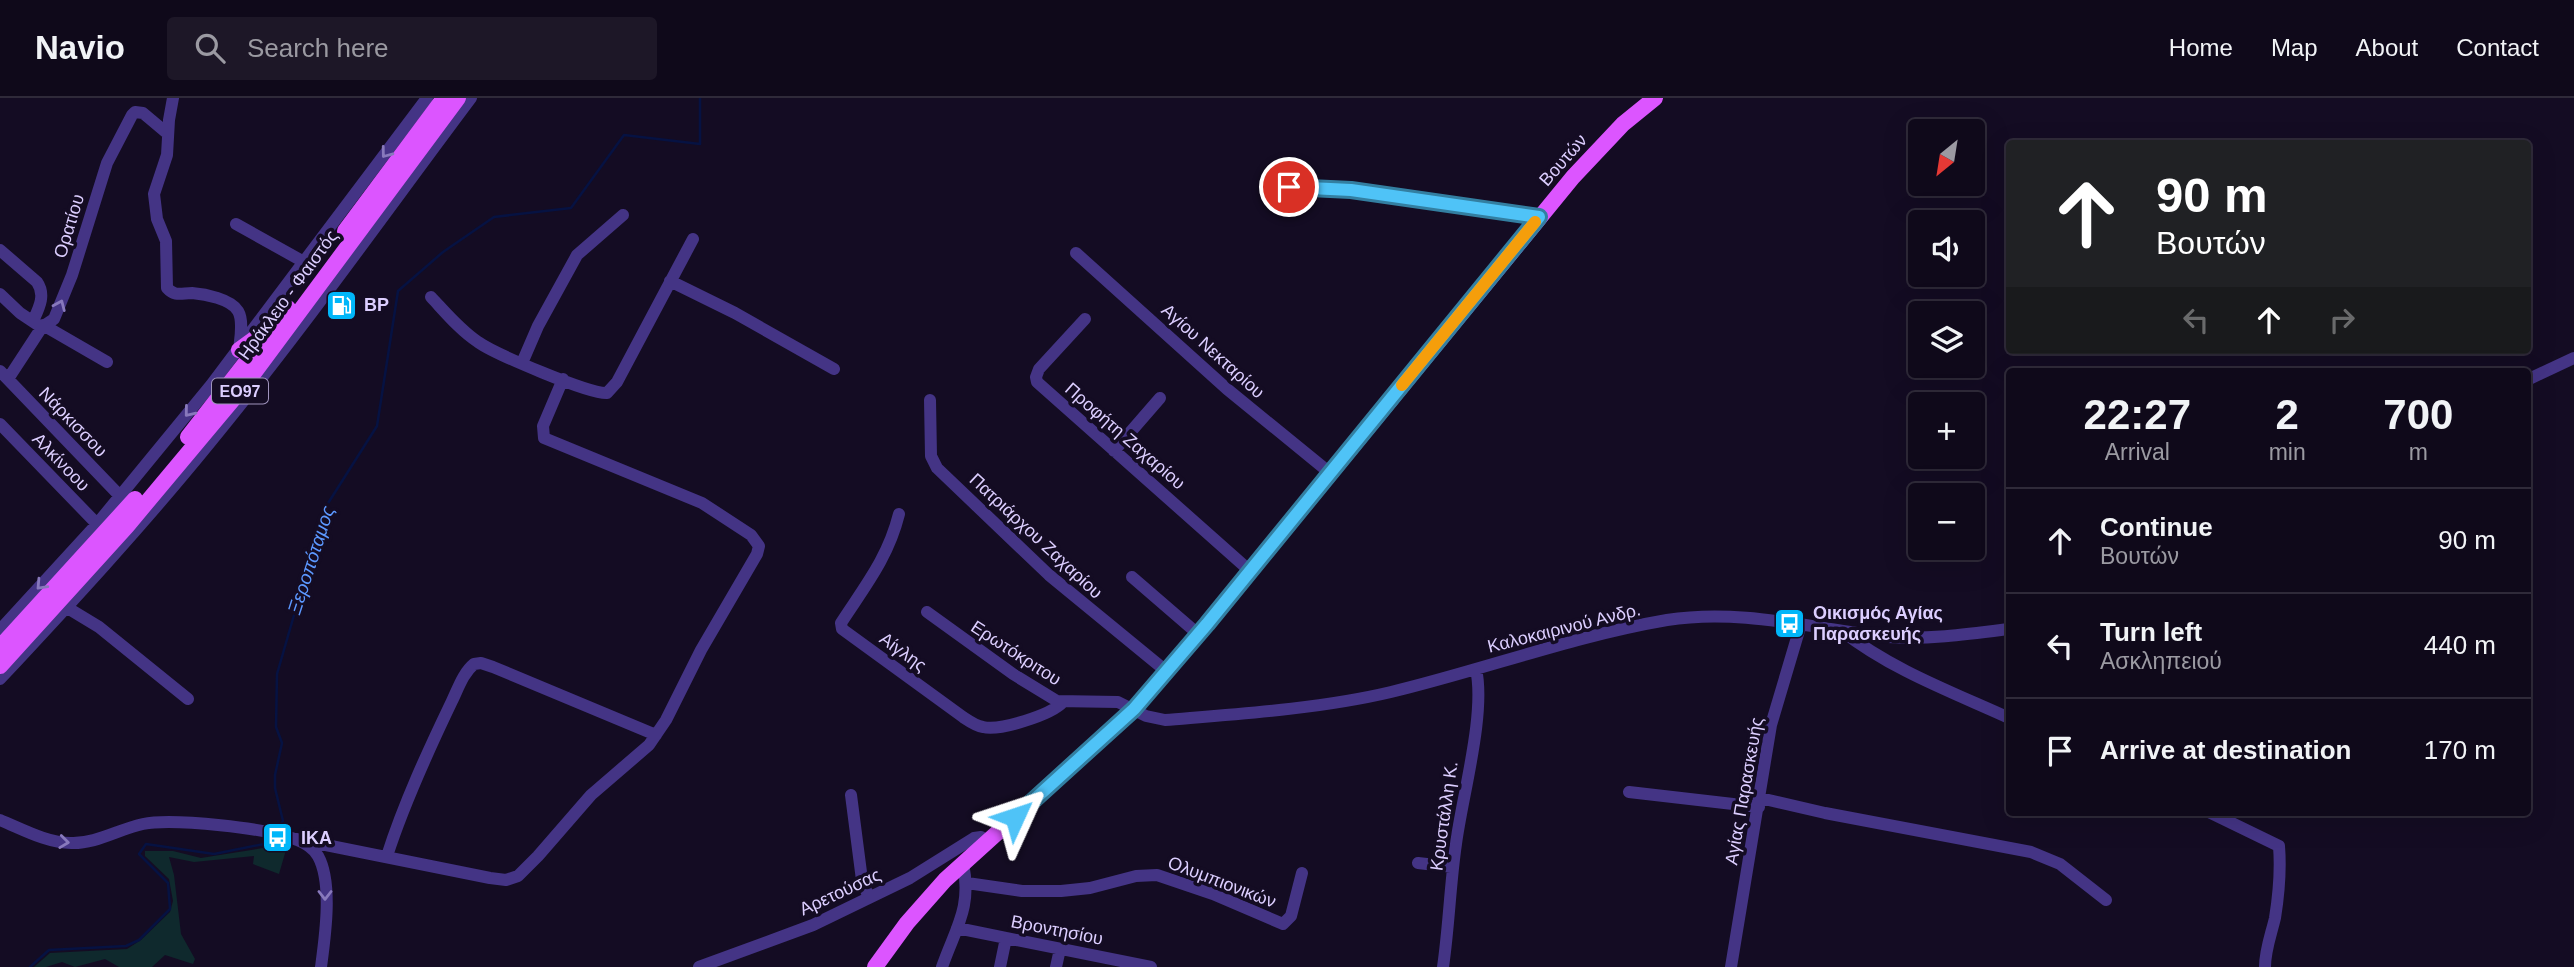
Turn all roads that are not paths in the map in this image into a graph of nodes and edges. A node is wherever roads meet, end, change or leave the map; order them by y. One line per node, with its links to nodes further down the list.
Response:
1 (173, 98): 7 (street)
2 (427, 98): 15 (street, one-way to 15)
3 (444, 98): 21 (main road, Ηράκλειο - Φαιστός / ΕΟ97)
4 (458, 98): 21 (main road, Ηράκλειο - Φαιστός / ΕΟ97)
5 (471, 98): 19 (street)
6 (1655, 98): 10 (main road, Βουτών)
7 (168, 134): 22 (street, Ορατίου, one-way to 7); 23 (street)
8 (1289, 187): 10 (street)
9 (623, 215): 27 (street)
10 (1539, 217): 37 (main road, Βουτών)
11 (236, 224): 15 (street)
12 (693, 239): 16 (street)
13 (0, 250): 22 (street)
14 (1076, 253): 37 (street, Αγίου Νεκταρίου)
15 (304, 262): 23 (street)
16 (670, 281): 28 (street); 31 (street)
17 (0, 294): 22 (street)
18 (431, 297): 27 (street)
19 (307, 319): 21 (main road); 32 (street)
20 (1085, 319): 36 (street, Προφήτη Ζαχαρίου)
21 (283, 323): 23 (main road); 24 (main road, Ηράκλειο - Φαιστός / ΕΟ97); 45 (main road, Ηράκλειο - Φαιστός / ΕΟ97)
22 (39, 325): 26 (street); 29 (street, Ορατίου)
23 (239, 350): 38 (street, one-way to 38)
24 (269, 354): 32 (main road); 53 (main road, Ηράκλειο - Φαιστός / ΕΟ97)
25 (2574, 358): 30 (street)
26 (107, 362)
27 (522, 363): 31 (street)
28 (834, 369)
29 (4, 375): 38 (street, Νάρκισσου)
30 (2531, 378)
31 (563, 379): 61 (street)
32 (251, 391): 43 (street)
33 (1160, 398): 36 (street)
34 (930, 400): 55 (street, Πατριάρχου Ζαχαρίου)
35 (0, 424): 40 (street, Αλκίνοου)
36 (1114, 451): 41 (street, Προφήτη Ζαχαρίου)
37 (1330, 473): 41 (main road, Βουτών)
38 (120, 496): 40 (street)
39 (899, 514): 58 (street, Αίγλης)
40 (97, 524): 49 (street, one-way to 49)
41 (1250, 571): 50 (main road, Βουτών)
42 (1132, 577): 50 (street)
43 (66, 607): 56 (street); 57 (street)
44 (927, 612): 58 (street, Ερωτόκριτου)
45 (22, 624): 51 (main road); 52 (main road, Ηράκλειο - Φαιστός / ΕΟ97)
46 (1801, 624): 47 (street, Καλοκαιρινού Ανδρ.); 54 (street, Καλοκαιρινού Ανδρ.); 64 (street, Αγίας Παρασκευής)
47 (1839, 629): 48 (street, Καλοκαιρινού Ανδρ.); 60 (street)
48 (2006, 629)
49 (0, 630)
50 (1198, 634): 55 (main road, Βουτών)
51 (0, 637)
52 (0, 647)
53 (0, 666)
54 (1476, 670): 59 (street, Καλοκαιρινού Ανδρ.); 72 (street, Κρυστάλλη Κ.)
55 (1166, 671): 59 (main road, Βουτών)
56 (0, 679)
57 (188, 699)
58 (1063, 702): 59 (street, Ερωτόκριτου)
59 (1134, 709): 68 (main road, Βουτών)
60 (2006, 717)
61 (656, 735): 69 (street); 69 (street)
62 (1629, 792): 64 (street)
63 (850, 795): 75 (street)
64 (1759, 802): 76 (street); 89 (street, Αγίας Παρασκευής)
65 (2217, 816): 90 (street)
66 (0, 820): 67 (street, one-way to 67)
67 (296, 839): 69 (street); 81 (street, one-way to 81)
68 (988, 841): 70 (main road, Βουτών); 75 (street, Αρετούσας)
69 (387, 856)
70 (963, 863): 74 (street); 83 (main road, Βουτών)
71 (1418, 863): 72 (street)
72 (1453, 867): 88 (street, Κρυστάλλη Κ.)
73 (1302, 873): 74 (street, Ολυμπιονικών)
74 (967, 883): 77 (street)
75 (869, 898): 82 (street, Αρετούσας)
76 (2106, 900)
77 (957, 928): 78 (street, Βροντησίου); 84 (street)
78 (1006, 938): 79 (street, Βροντησίου); 85 (street)
79 (1060, 949): 80 (street, Βροντησίου); 86 (street)
80 (1114, 963): 87 (street, Βροντησίου)
81 (321, 967)
82 (699, 967)
83 (874, 967)
84 (942, 967)
85 (1000, 967)
86 (1056, 967)
87 (1151, 967)
88 (1443, 967)
89 (1731, 967)
90 (2265, 967)

